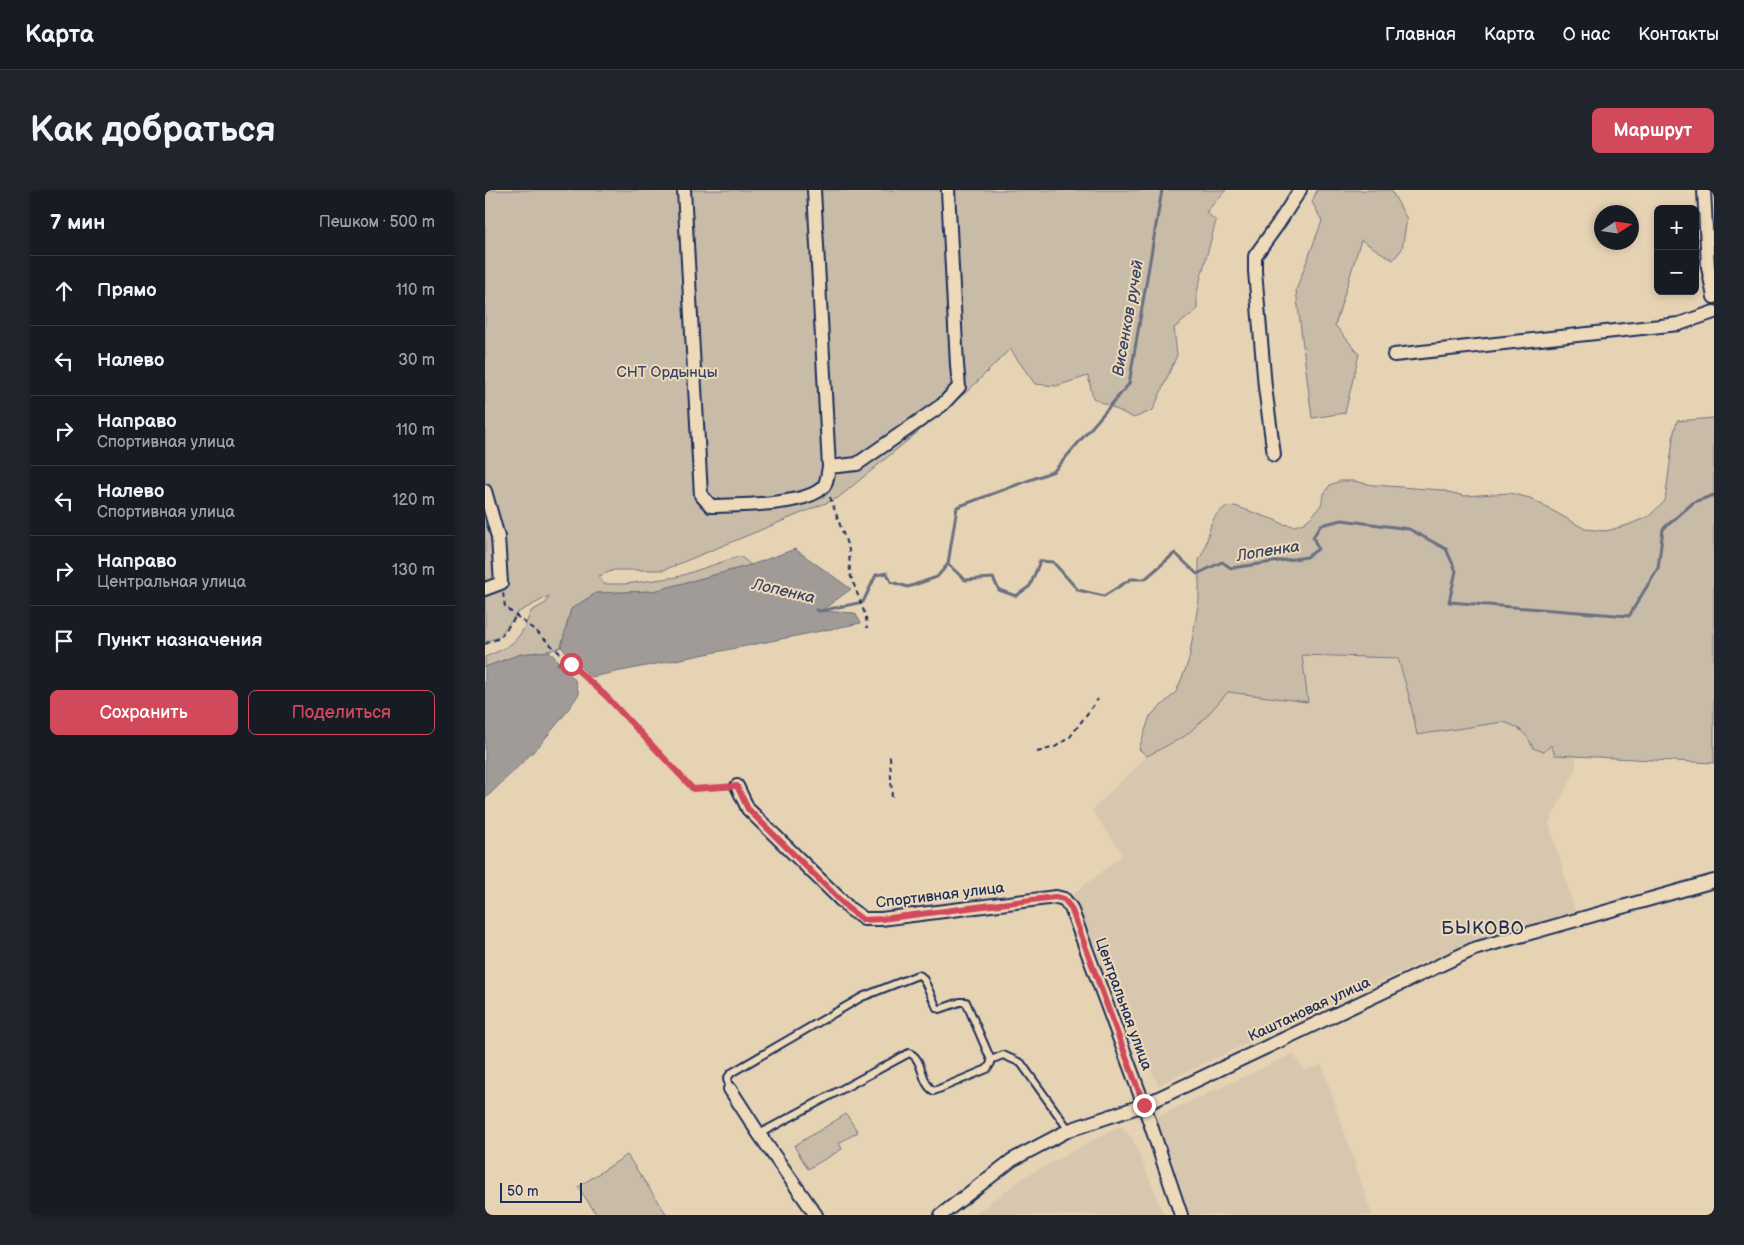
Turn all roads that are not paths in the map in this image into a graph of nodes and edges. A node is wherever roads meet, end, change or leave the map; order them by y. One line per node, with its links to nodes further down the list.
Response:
1 (684, 190): 10 (street)
2 (814, 190): 10 (street)
3 (948, 190): 10 (street)
4 (1300, 190): 9 (street)
5 (1704, 190): 6 (street)
6 (1714, 297)
7 (1714, 312): 8 (street)
8 (1394, 354)
9 (1274, 455)
10 (829, 467)
11 (485, 491): 12 (street)
12 (485, 589)
13 (737, 786): 15 (street, Спортивная улица)
14 (1714, 881): 18 (street, Каштановая улица)
15 (1055, 897): 18 (street, Центральная улица)
16 (991, 1060): 17 (lane); 19 (lane); 20 (lane)
17 (730, 1089): 20 (street)
18 (1144, 1105): 19 (street, Каштановая улица); 23 (street, Центральная улица)
19 (1069, 1130): 22 (street, Каштановая улица)
20 (759, 1134): 21 (street)
21 (816, 1215)
22 (941, 1215)
23 (1181, 1215)

